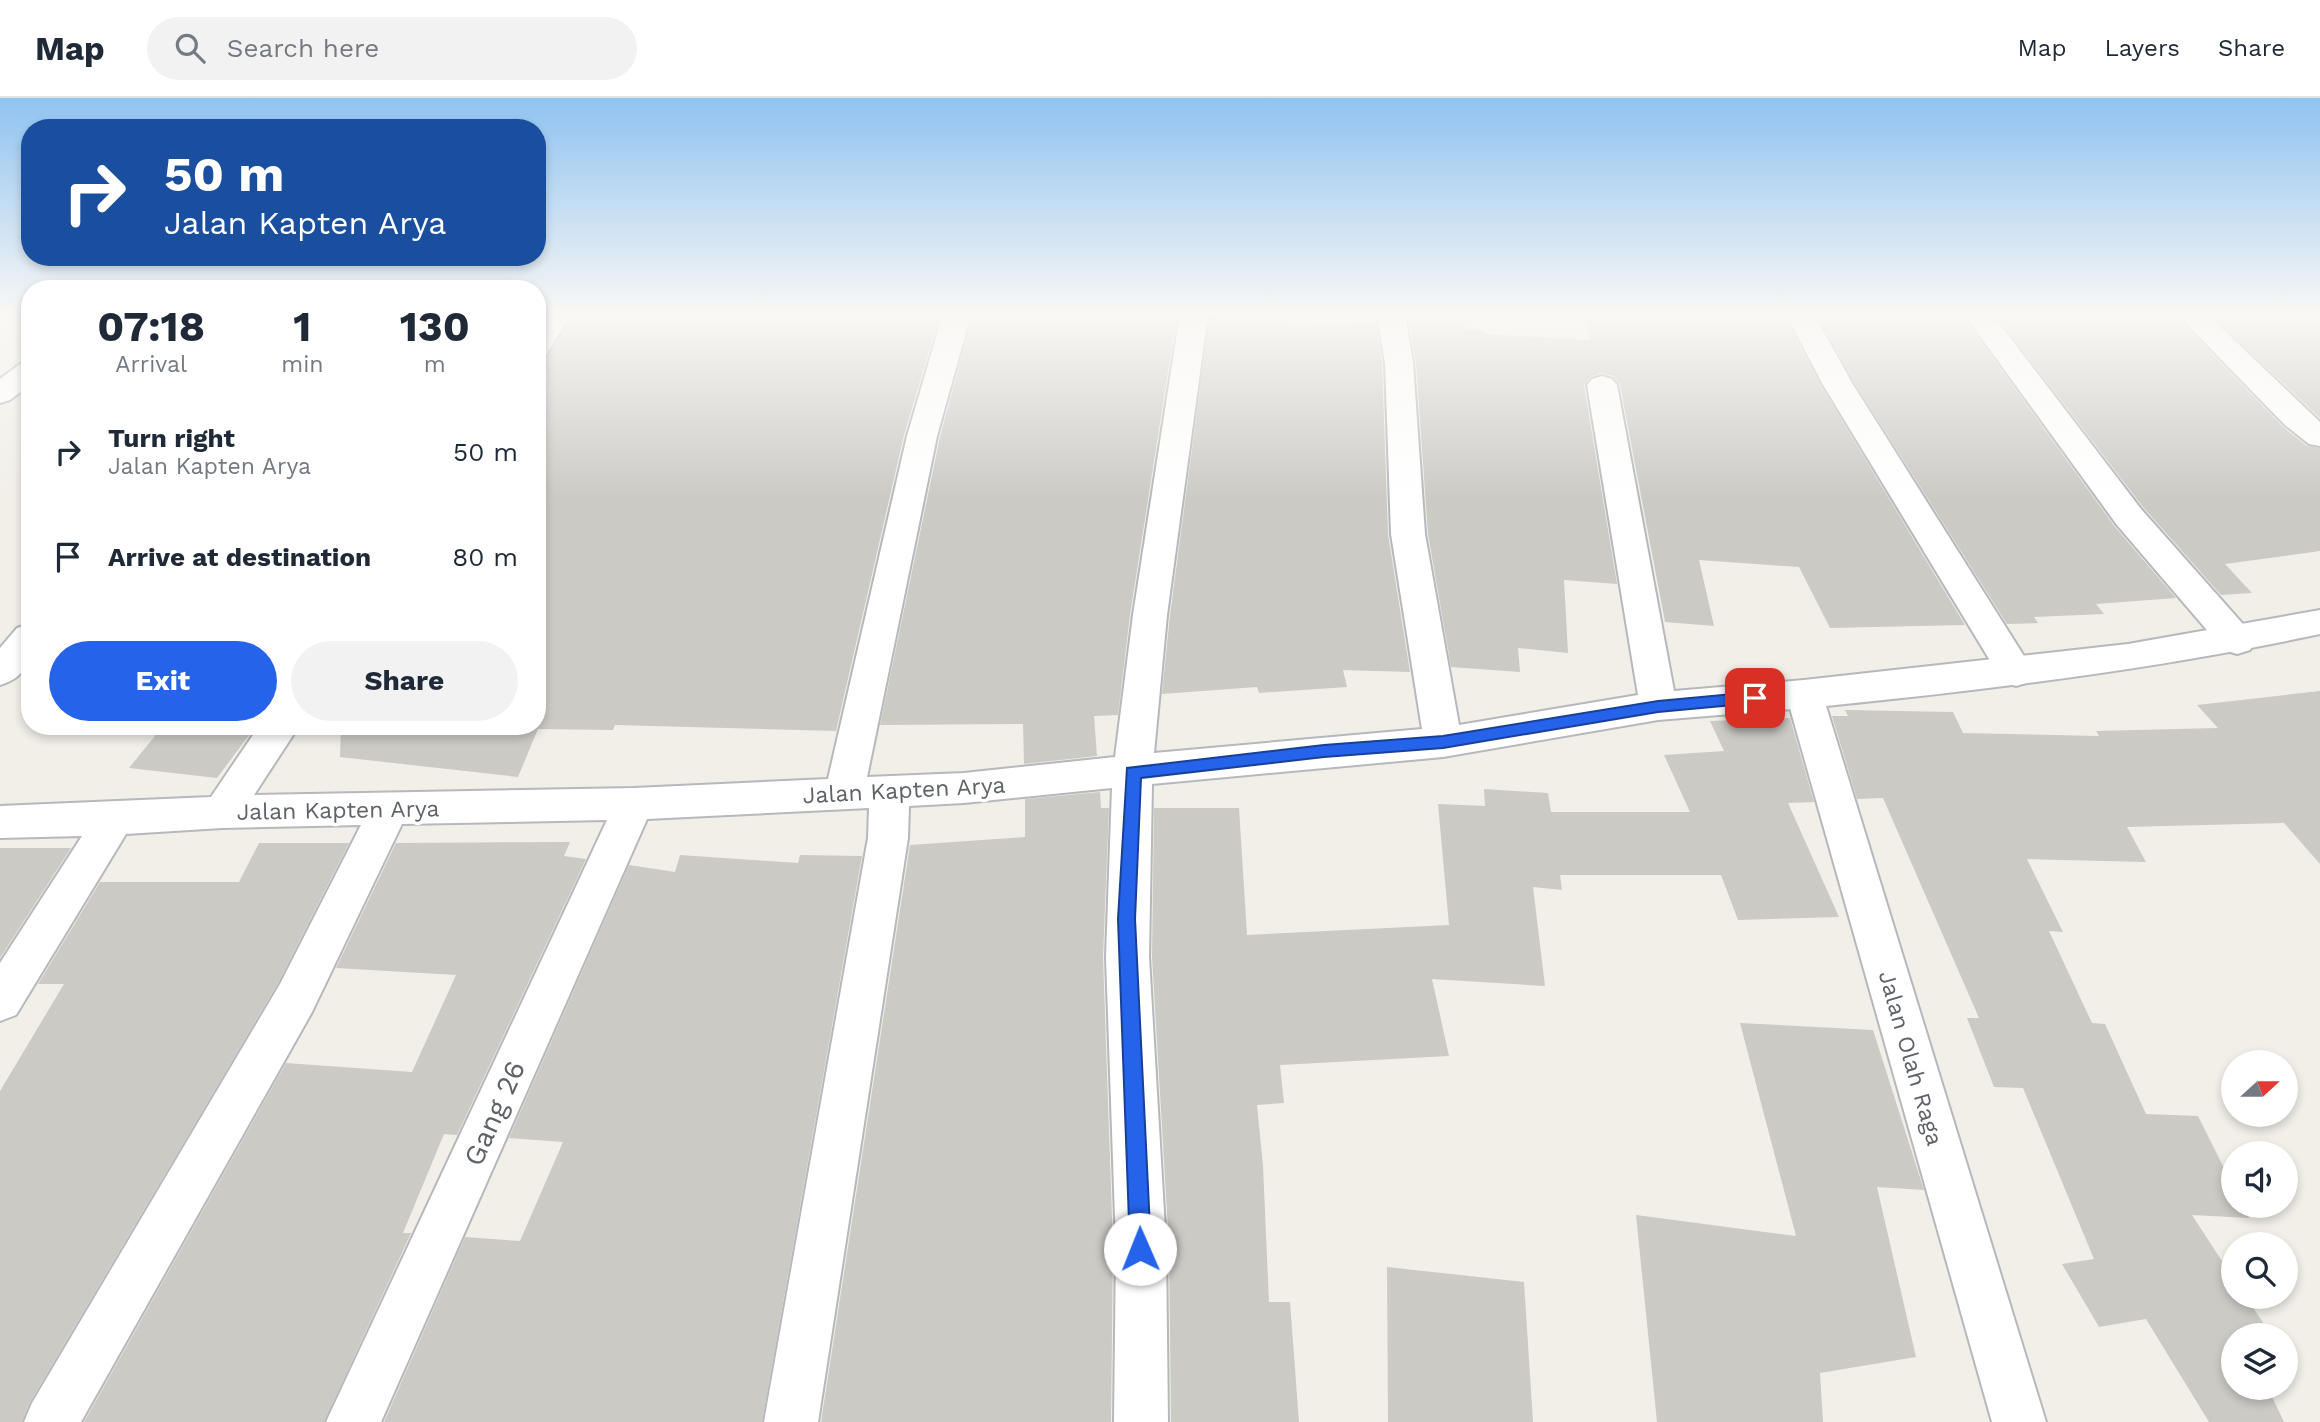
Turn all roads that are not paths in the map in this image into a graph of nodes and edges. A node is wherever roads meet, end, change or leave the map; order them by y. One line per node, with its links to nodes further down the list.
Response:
1 (939, 376): 22 (street)
2 (1185, 376): 20 (street)
3 (1400, 376): 19 (street)
4 (1833, 376): 15 (street)
5 (2024, 376): 12 (street)
6 (2253, 376): 10 (street)
7 (21, 377): 9 (street)
8 (1602, 384): 17 (street)
9 (0, 394)
10 (2320, 437)
11 (2320, 622): 12 (street, Jalan Kapten Arya)
12 (2237, 641): 15 (street, Jalan Kapten Arya)
13 (21, 648): 14 (street)
14 (0, 672)
15 (2016, 673): 16 (street, Jalan Kapten Arya)
16 (1804, 694): 17 (street, Jalan Kapten Arya); 33 (street, Jalan Olah Raga)
17 (1658, 706): 19 (street, Jalan Kapten Arya)
18 (274, 735): 25 (street)
19 (1443, 742): 20 (street, Jalan Kapten Arya)
20 (1133, 773): 21 (street, Jalan Kapten Arya); 32 (street)
21 (890, 792): 22 (street, Jalan Kapten Arya); 31 (street)
22 (844, 794): 23 (street, Jalan Kapten Arya)
23 (634, 804): 24 (street, Jalan Kapten Arya); 30 (street, Gang 26)
24 (389, 810): 25 (street, Jalan Kapten Arya); 29 (street)
25 (222, 812): 26 (street, Jalan Kapten Arya)
26 (114, 819): 27 (street, Jalan Kapten Arya); 28 (street)
27 (0, 822)
28 (0, 1001)
29 (51, 1422)
30 (353, 1422)
31 (791, 1422)
32 (1141, 1422)
33 (2019, 1422)

